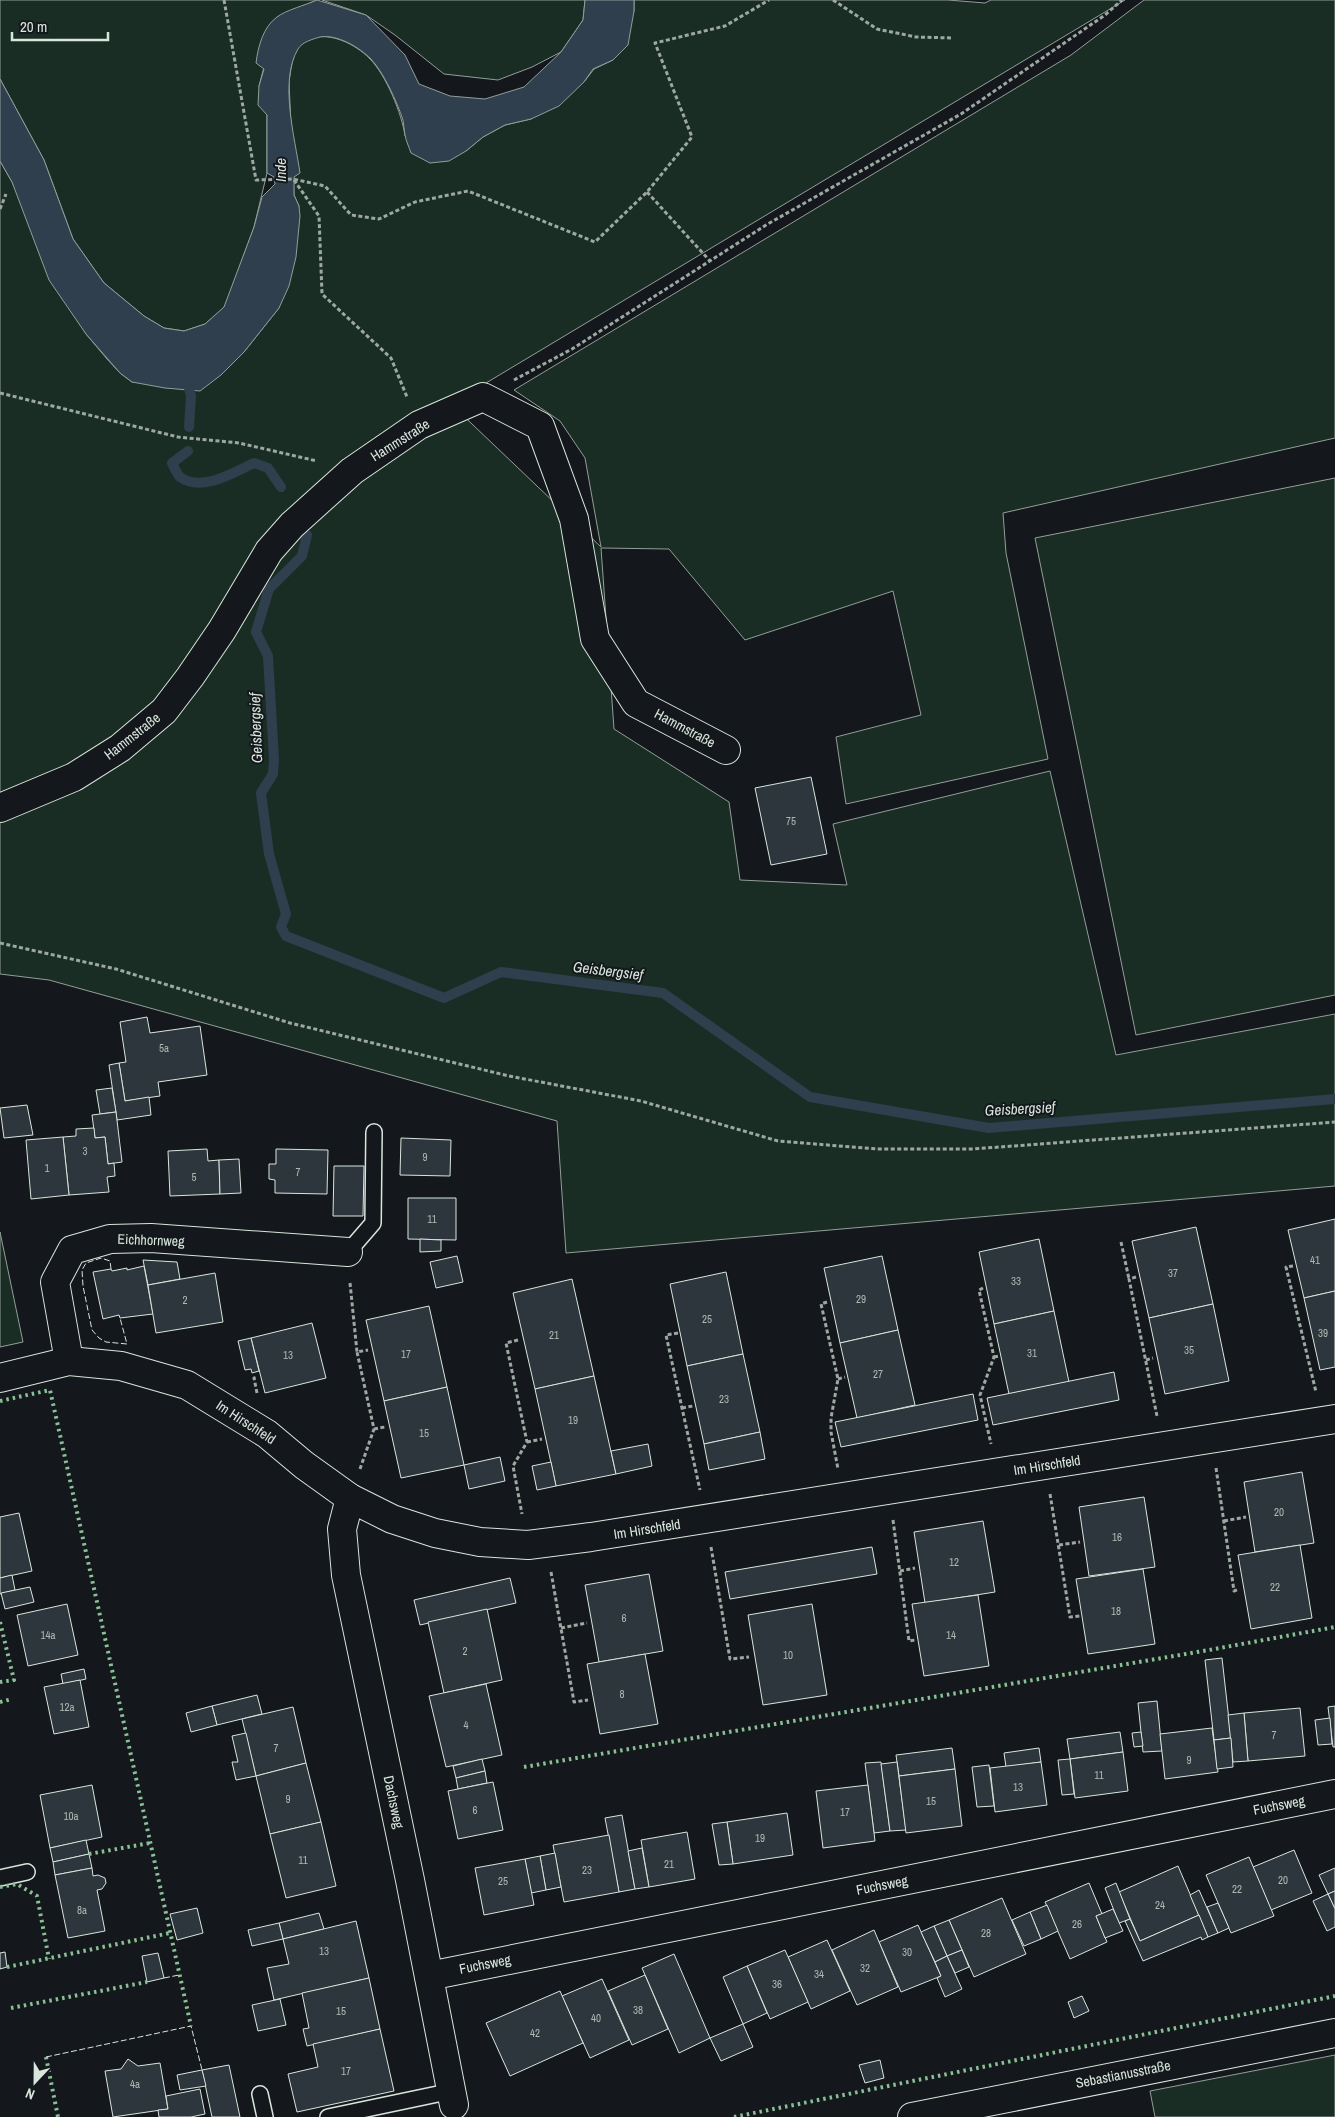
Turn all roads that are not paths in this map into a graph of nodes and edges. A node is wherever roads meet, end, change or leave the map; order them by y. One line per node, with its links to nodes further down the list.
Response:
1 (726, 750): 2 (street, Hammstraße)
2 (0, 808)
3 (374, 1132): 4 (lane)
4 (348, 1252): 5 (street, Eichhornweg)
5 (69, 1361): 6 (street, Im Hirschfeld); 8 (street, Im Hirschfeld)
6 (0, 1378)
7 (1329, 1420): 8 (street, Im Hirschfeld)
8 (350, 1498): 12 (street, Dachsweg)
9 (1335, 1794): 12 (street, Fuchsweg)
10 (27, 1872): 11 (lane)
11 (0, 1878)
12 (429, 1976): 15 (street, Dachsweg)
13 (1335, 2033): 16 (street, Sebastianusstraße)
14 (260, 2094): 17 (lane)
15 (453, 2098): 18 (lane)
16 (925, 2116)
17 (264, 2117)
18 (328, 2117)

